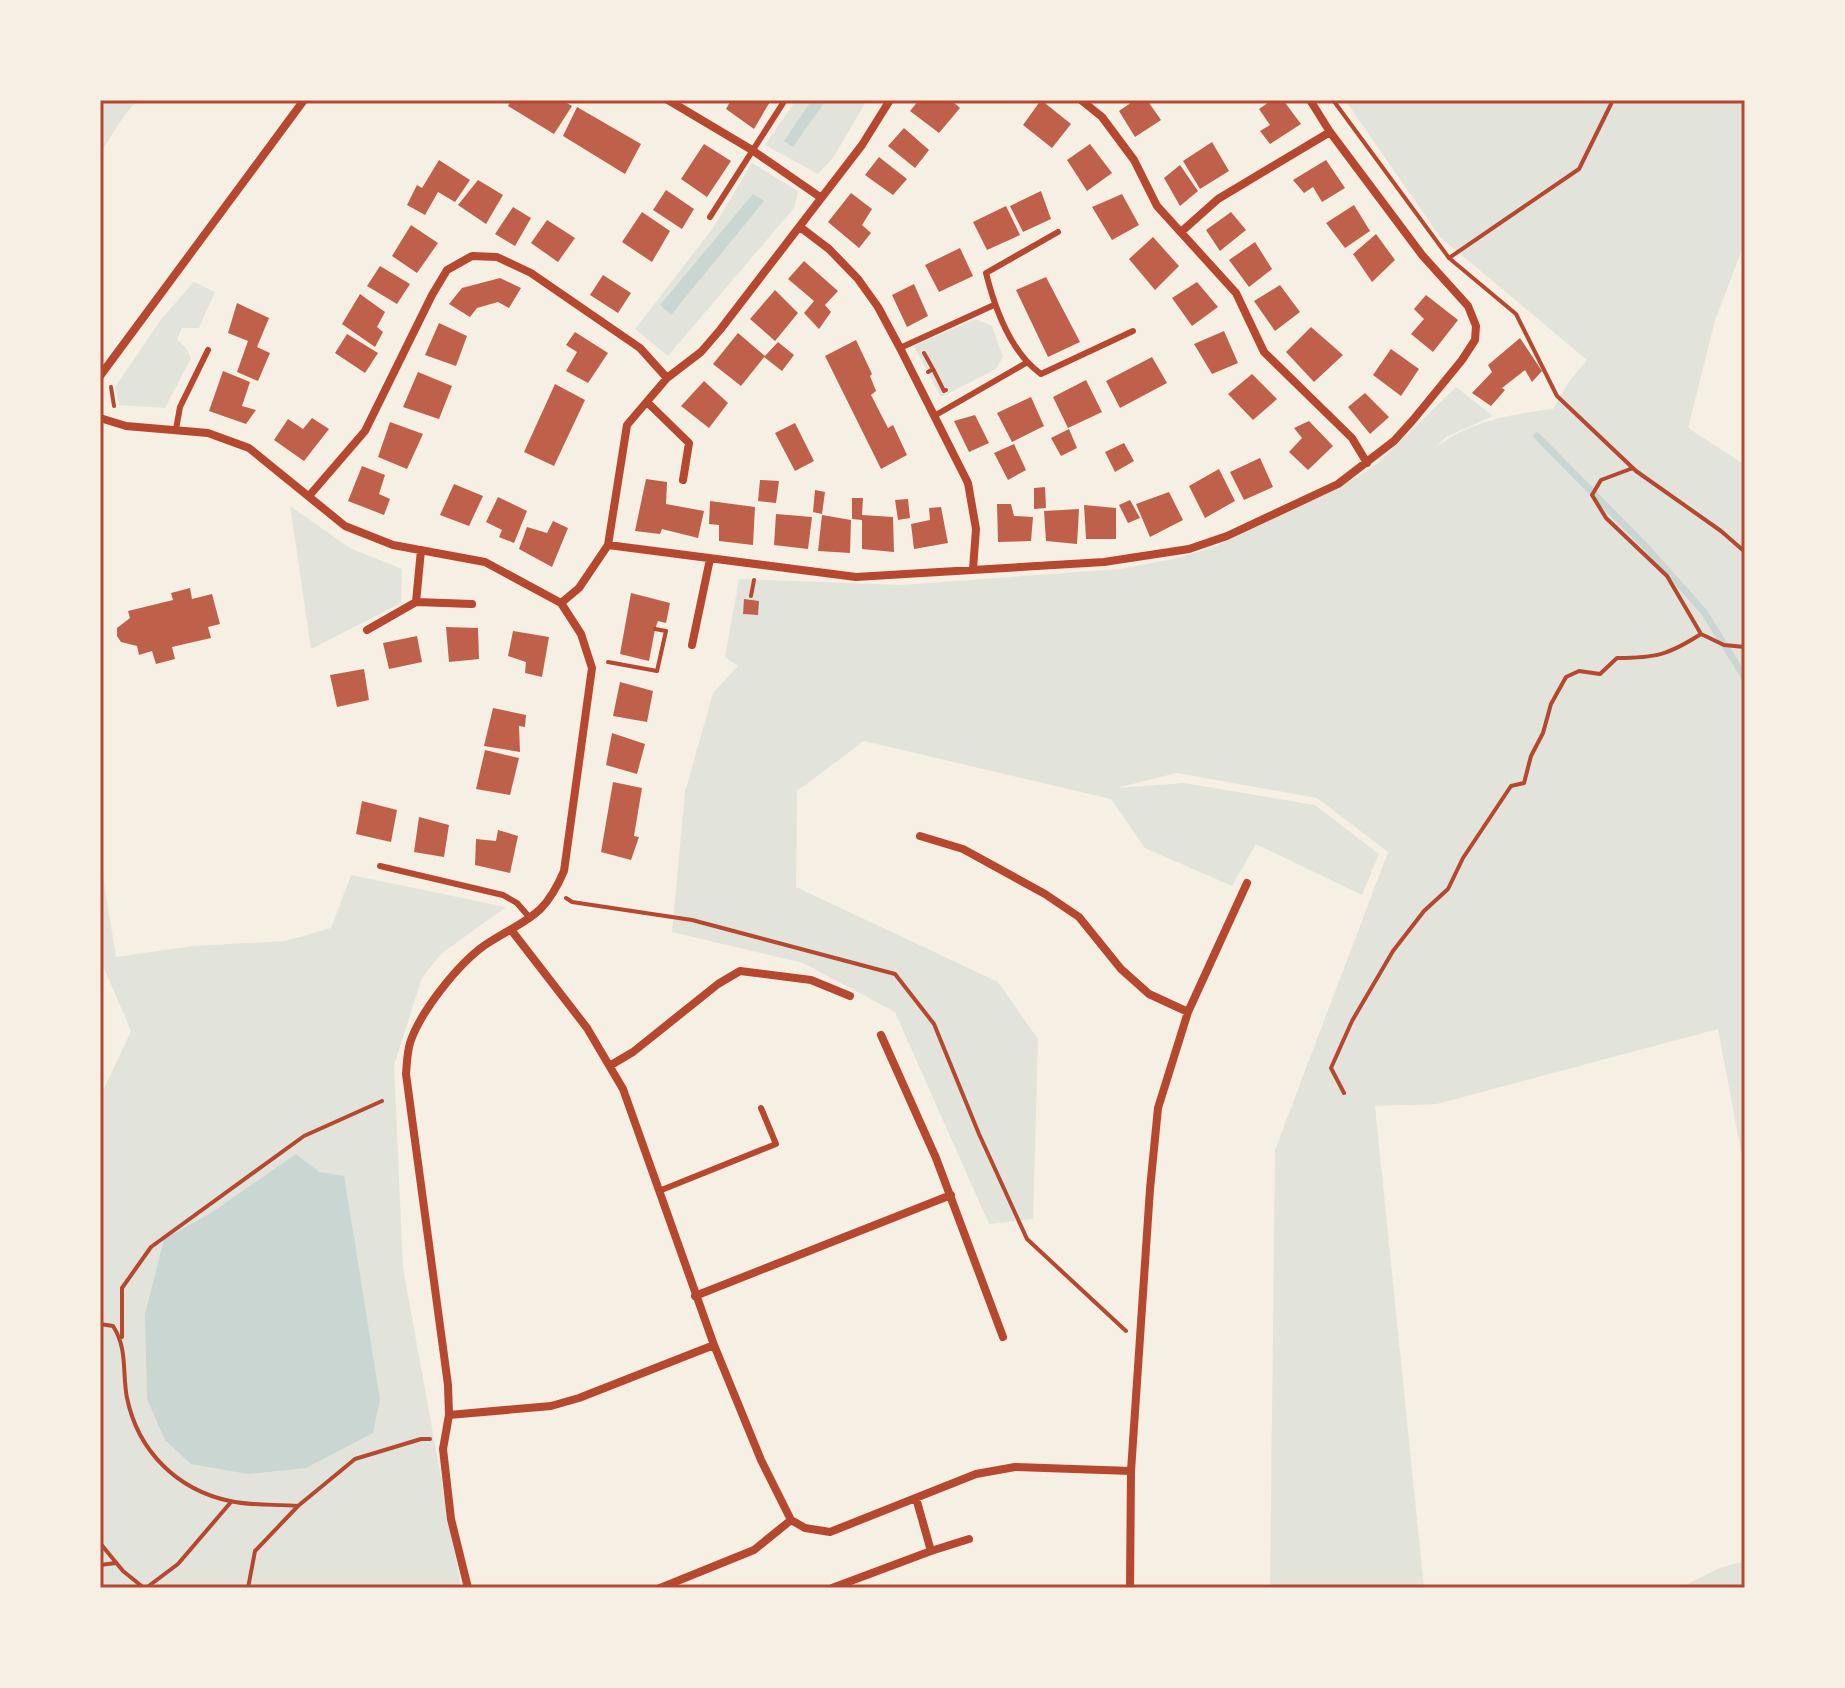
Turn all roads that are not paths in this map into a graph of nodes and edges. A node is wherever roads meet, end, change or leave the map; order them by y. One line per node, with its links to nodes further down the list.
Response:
1 (304, 100): 19 (street)
2 (668, 100): 8 (street)
3 (785, 100): 8 (lane)
4 (890, 100): 9 (street)
5 (1081, 100): 13 (street)
6 (1310, 100): 7 (street)
7 (1330, 132): 13 (street); 25 (street)
8 (752, 150): 9 (street); 10 (lane)
9 (820, 197): 11 (street)
10 (710, 217)
11 (800, 227): 16 (street); 20 (street)
12 (1058, 232): 14 (lane)
13 (1181, 232): 25 (street)
14 (994, 305): 16 (lane); 18 (lane)
15 (1133, 331): 18 (lane)
16 (900, 348): 22 (street)
17 (208, 350): 24 (lane)
18 (1026, 363): 22 (lane)
19 (100, 376)
20 (667, 378): 21 (street); 27 (street)
21 (647, 402): 26 (street); 28 (street)
22 (934, 416): 31 (street)
23 (100, 418): 24 (street)
24 (176, 429): 27 (street)
25 (1367, 463): 31 (street)
26 (683, 480)
27 (309, 496): 29 (street)
28 (608, 545): 30 (street); 33 (street)
29 (421, 550): 32 (street); 33 (street)
30 (710, 559): 31 (street); 36 (street)
31 (973, 569)
32 (416, 602): 34 (street); 35 (street)
33 (561, 603): 40 (street)
34 (472, 604)
35 (367, 630)
36 (692, 645)
37 (920, 836): 43 (street)
38 (380, 866): 40 (lane)
39 (1247, 883): 43 (street)
40 (530, 918): 41 (street)
41 (512, 931): 45 (street); 52 (street)
42 (850, 996): 45 (street)
43 (1188, 1012): 53 (street)
44 (881, 1035): 48 (street)
45 (611, 1065): 47 (street)
46 (761, 1108): 47 (lane)
47 (659, 1191): 49 (street)
48 (951, 1195): 49 (street); 50 (street)
49 (695, 1296): 51 (street)
50 (1003, 1337)
51 (714, 1345): 52 (street); 55 (street)
52 (449, 1415): 58 (street)
53 (1131, 1471): 54 (street); 61 (street)
54 (916, 1498): 55 (street); 57 (street)
55 (791, 1520): 59 (street)
56 (969, 1539): 57 (street)
57 (931, 1551): 60 (street)
58 (468, 1588)
59 (660, 1588)
60 (832, 1588)
61 (1130, 1588)

